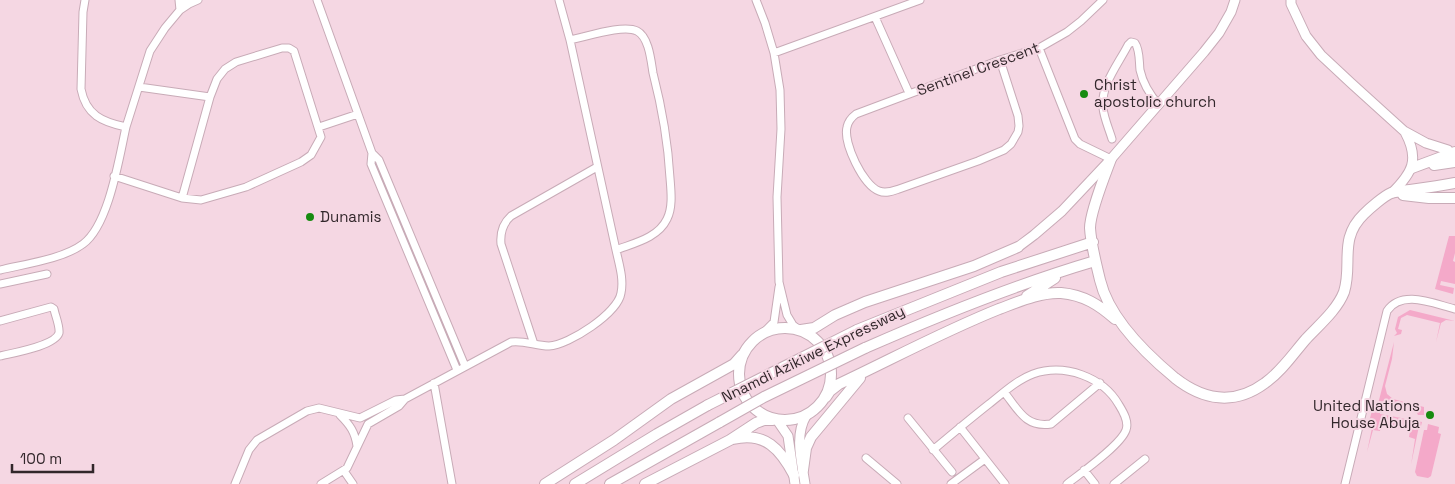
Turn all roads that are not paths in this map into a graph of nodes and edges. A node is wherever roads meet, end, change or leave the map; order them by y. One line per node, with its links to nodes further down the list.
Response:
1 (85, 0): 23 (street)
2 (179, 0): 12 (street)
3 (198, 0): 10 (street)
4 (317, 0): 22 (street)
5 (559, 0): 14 (street)
6 (756, 0): 16 (street)
7 (1103, 0): 15 (street, Sentinel Crescent)
8 (1235, 0): 21 (main road)
9 (916, 1): 13 (street)
10 (186, 2): 12 (street)
11 (1291, 2): 25 (main road)
12 (180, 10): 18 (street)
13 (875, 17): 16 (street); 19 (street)
14 (570, 40): 31 (street); 42 (street)
15 (1039, 48): 17 (street, Sentinel Crescent); 29 (street)
16 (774, 53): 47 (street)
17 (1000, 60): 19 (street, Sentinel Crescent); 19 (street, Sentinel Crescent)
18 (139, 87): 20 (street); 23 (street)
19 (909, 93)
20 (210, 97): 24 (street); 36 (street)
21 (1159, 105): 26 (street); 29 (main road)
22 (358, 114): 24 (street); 28 (street)
23 (126, 128): 33 (street)
24 (319, 128): 36 (street)
25 (1404, 130): 27 (main road); 32 (main road)
26 (1112, 139)
27 (1453, 151): 32 (highway)
28 (372, 153): 38 (street); 39 (street)
29 (1111, 159): 40 (highway); 41 (main road)
30 (1455, 162): 32 (highway)
31 (597, 167): 42 (street); 55 (street)
32 (1412, 168): 35 (main road)
33 (114, 176): 36 (street); 45 (street)
34 (1455, 183): 35 (highway)
35 (1392, 193): 37 (highway); 52 (highway)
36 (182, 198)
37 (1455, 198)
38 (397, 203): 39 (street); 58 (street)
39 (389, 206): 59 (street)
40 (1093, 242): 43 (highway); 86 (highway, Nnamdi Azikiwe Expressway, bridge)
41 (1018, 247): 53 (highway, Nnamdi Azikiwe Expressway)
42 (616, 250): 55 (street)
43 (1095, 261): 44 (highway, Nnamdi Azikiwe Expressway); 52 (highway)
44 (1071, 268): 49 (highway); 87 (highway, Nnamdi Azikiwe Expressway, bridge)
45 (0, 270)
46 (47, 274): 48 (street)
47 (779, 282): 53 (street); 54 (street)
48 (0, 284)
49 (1014, 303): 52 (highway); 60 (highway)
50 (1455, 309): 96 (street)
51 (0, 321): 57 (street)
52 (1124, 327)
53 (799, 330): 54 (highway); 64 (highway)
54 (763, 333): 56 (highway)
55 (534, 344): 58 (street)
56 (744, 352): 69 (highway); 81 (highway, Nnamdi Azikiwe Expressway)
57 (0, 356)
58 (464, 366): 59 (street)
59 (457, 370): 61 (street)
60 (868, 370): 64 (highway); 80 (highway)
61 (434, 383): 65 (street); 85 (street)
62 (1100, 383): 63 (street); 63 (street); 77 (street)
63 (1004, 392): 70 (street)
64 (826, 397): 67 (highway)
65 (405, 399): 66 (street); 72 (street)
66 (339, 414): 72 (street); 82 (street)
67 (806, 416): 69 (highway); 80 (main road)
68 (908, 418): 73 (street)
69 (775, 420): 71 (highway); 80 (main road)
70 (960, 427): 73 (street); 75 (street)
71 (730, 440): 80 (highway); 88 (highway)
72 (357, 449): 78 (street)
73 (933, 450): 79 (street)
74 (866, 458): 90 (street)
75 (984, 458): 91 (street); 92 (street)
76 (1145, 459): 95 (street)
77 (1084, 470): 93 (street); 94 (street)
78 (344, 471): 83 (street); 84 (street)
79 (952, 472)
80 (798, 477): 89 (main road)
81 (548, 483)
82 (235, 484)
83 (321, 484)
84 (354, 484)
85 (452, 484)
86 (575, 484)
87 (610, 484)
88 (645, 484)
89 (805, 484)
90 (897, 484)
91 (951, 484)
92 (1005, 484)
93 (1067, 484)
94 (1095, 484)
95 (1114, 484)
96 (1345, 484)

